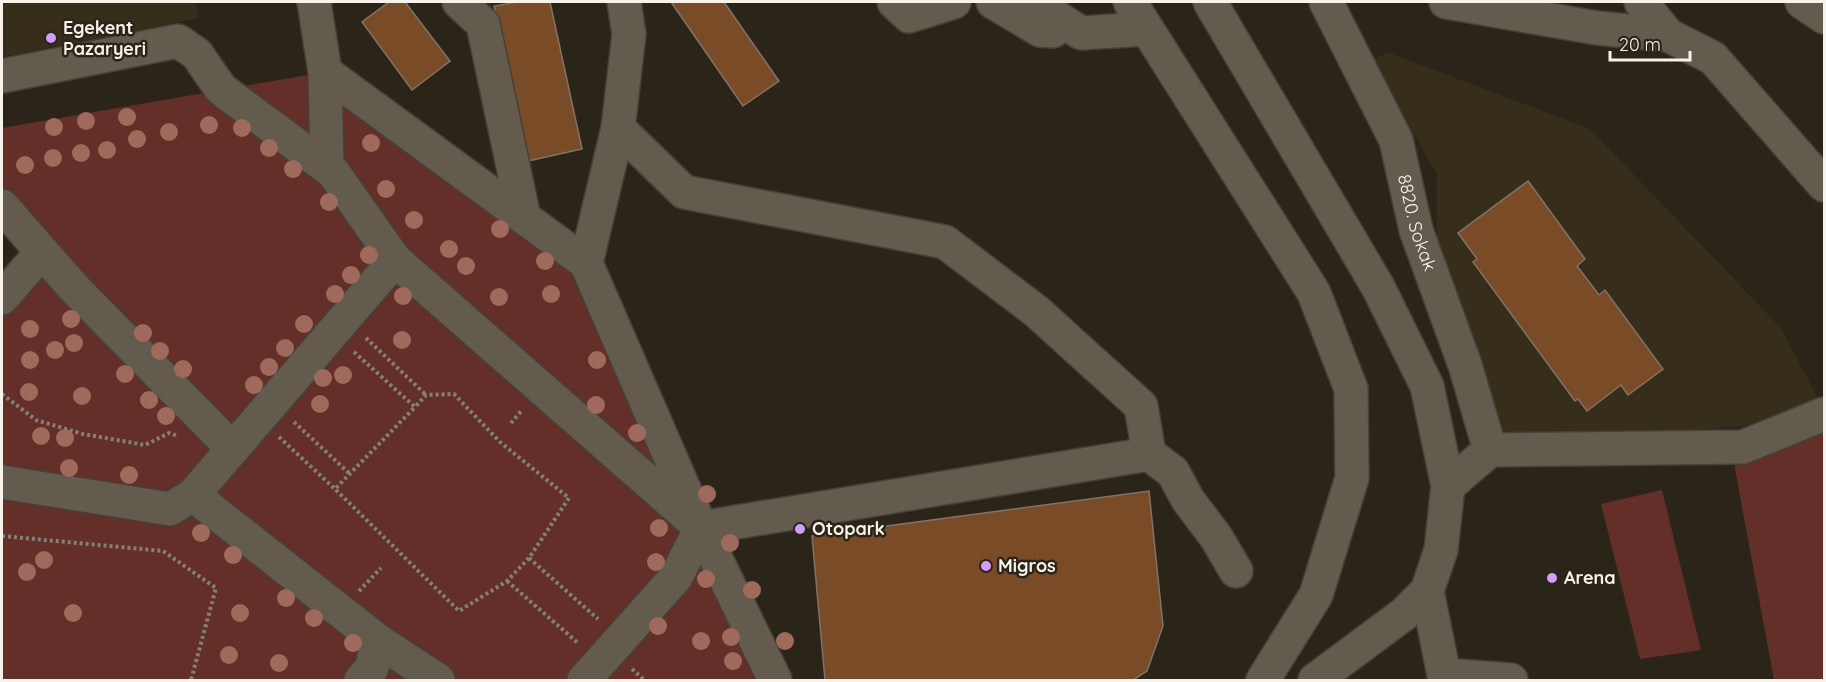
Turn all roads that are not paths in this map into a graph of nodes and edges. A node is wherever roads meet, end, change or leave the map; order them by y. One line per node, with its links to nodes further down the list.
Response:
1 (314, 2): 18 (street)
2 (459, 2): 24 (street)
3 (624, 2): 20 (street)
4 (894, 2): 5 (street)
5 (954, 2)
6 (993, 2): 16 (street)
7 (1033, 2): 16 (street)
8 (1210, 2): 34 (street)
9 (1326, 2): 31 (street, 8820. Sokak)
10 (1446, 2): 17 (street)
11 (1641, 2): 17 (street)
12 (1802, 2): 15 (street)
13 (1817, 2): 15 (street)
14 (1138, 15): 16 (street); 45 (street)
15 (1824, 16)
16 (1081, 33)
17 (1668, 36): 22 (street)
18 (325, 72): 21 (street); 24 (street)
19 (2, 76): 21 (street)
20 (618, 128): 27 (street); 32 (street)
21 (327, 167): 26 (street)
22 (1824, 185)
23 (2, 206): 25 (street)
24 (524, 218): 27 (street)
25 (42, 252): 28 (street); 30 (street)
26 (395, 260): 30 (street); 36 (street)
27 (586, 263): 36 (street)
28 (2, 298)
29 (1824, 414): 31 (street)
30 (233, 449): 35 (street)
31 (1490, 450): 34 (street)
32 (1149, 454): 36 (street); 37 (street)
33 (2, 482): 35 (street)
34 (1448, 486): 38 (street)
35 (193, 495): 39 (street)
36 (701, 528): 40 (street); 44 (street)
37 (1236, 571)
38 (1427, 591): 41 (street); 46 (street)
39 (377, 640): 42 (street); 43 (street)
40 (602, 661)
41 (1443, 678): 47 (street)
42 (361, 681)
43 (438, 681)
44 (775, 681)
45 (1263, 681)
46 (1315, 681)
47 (1511, 681)

